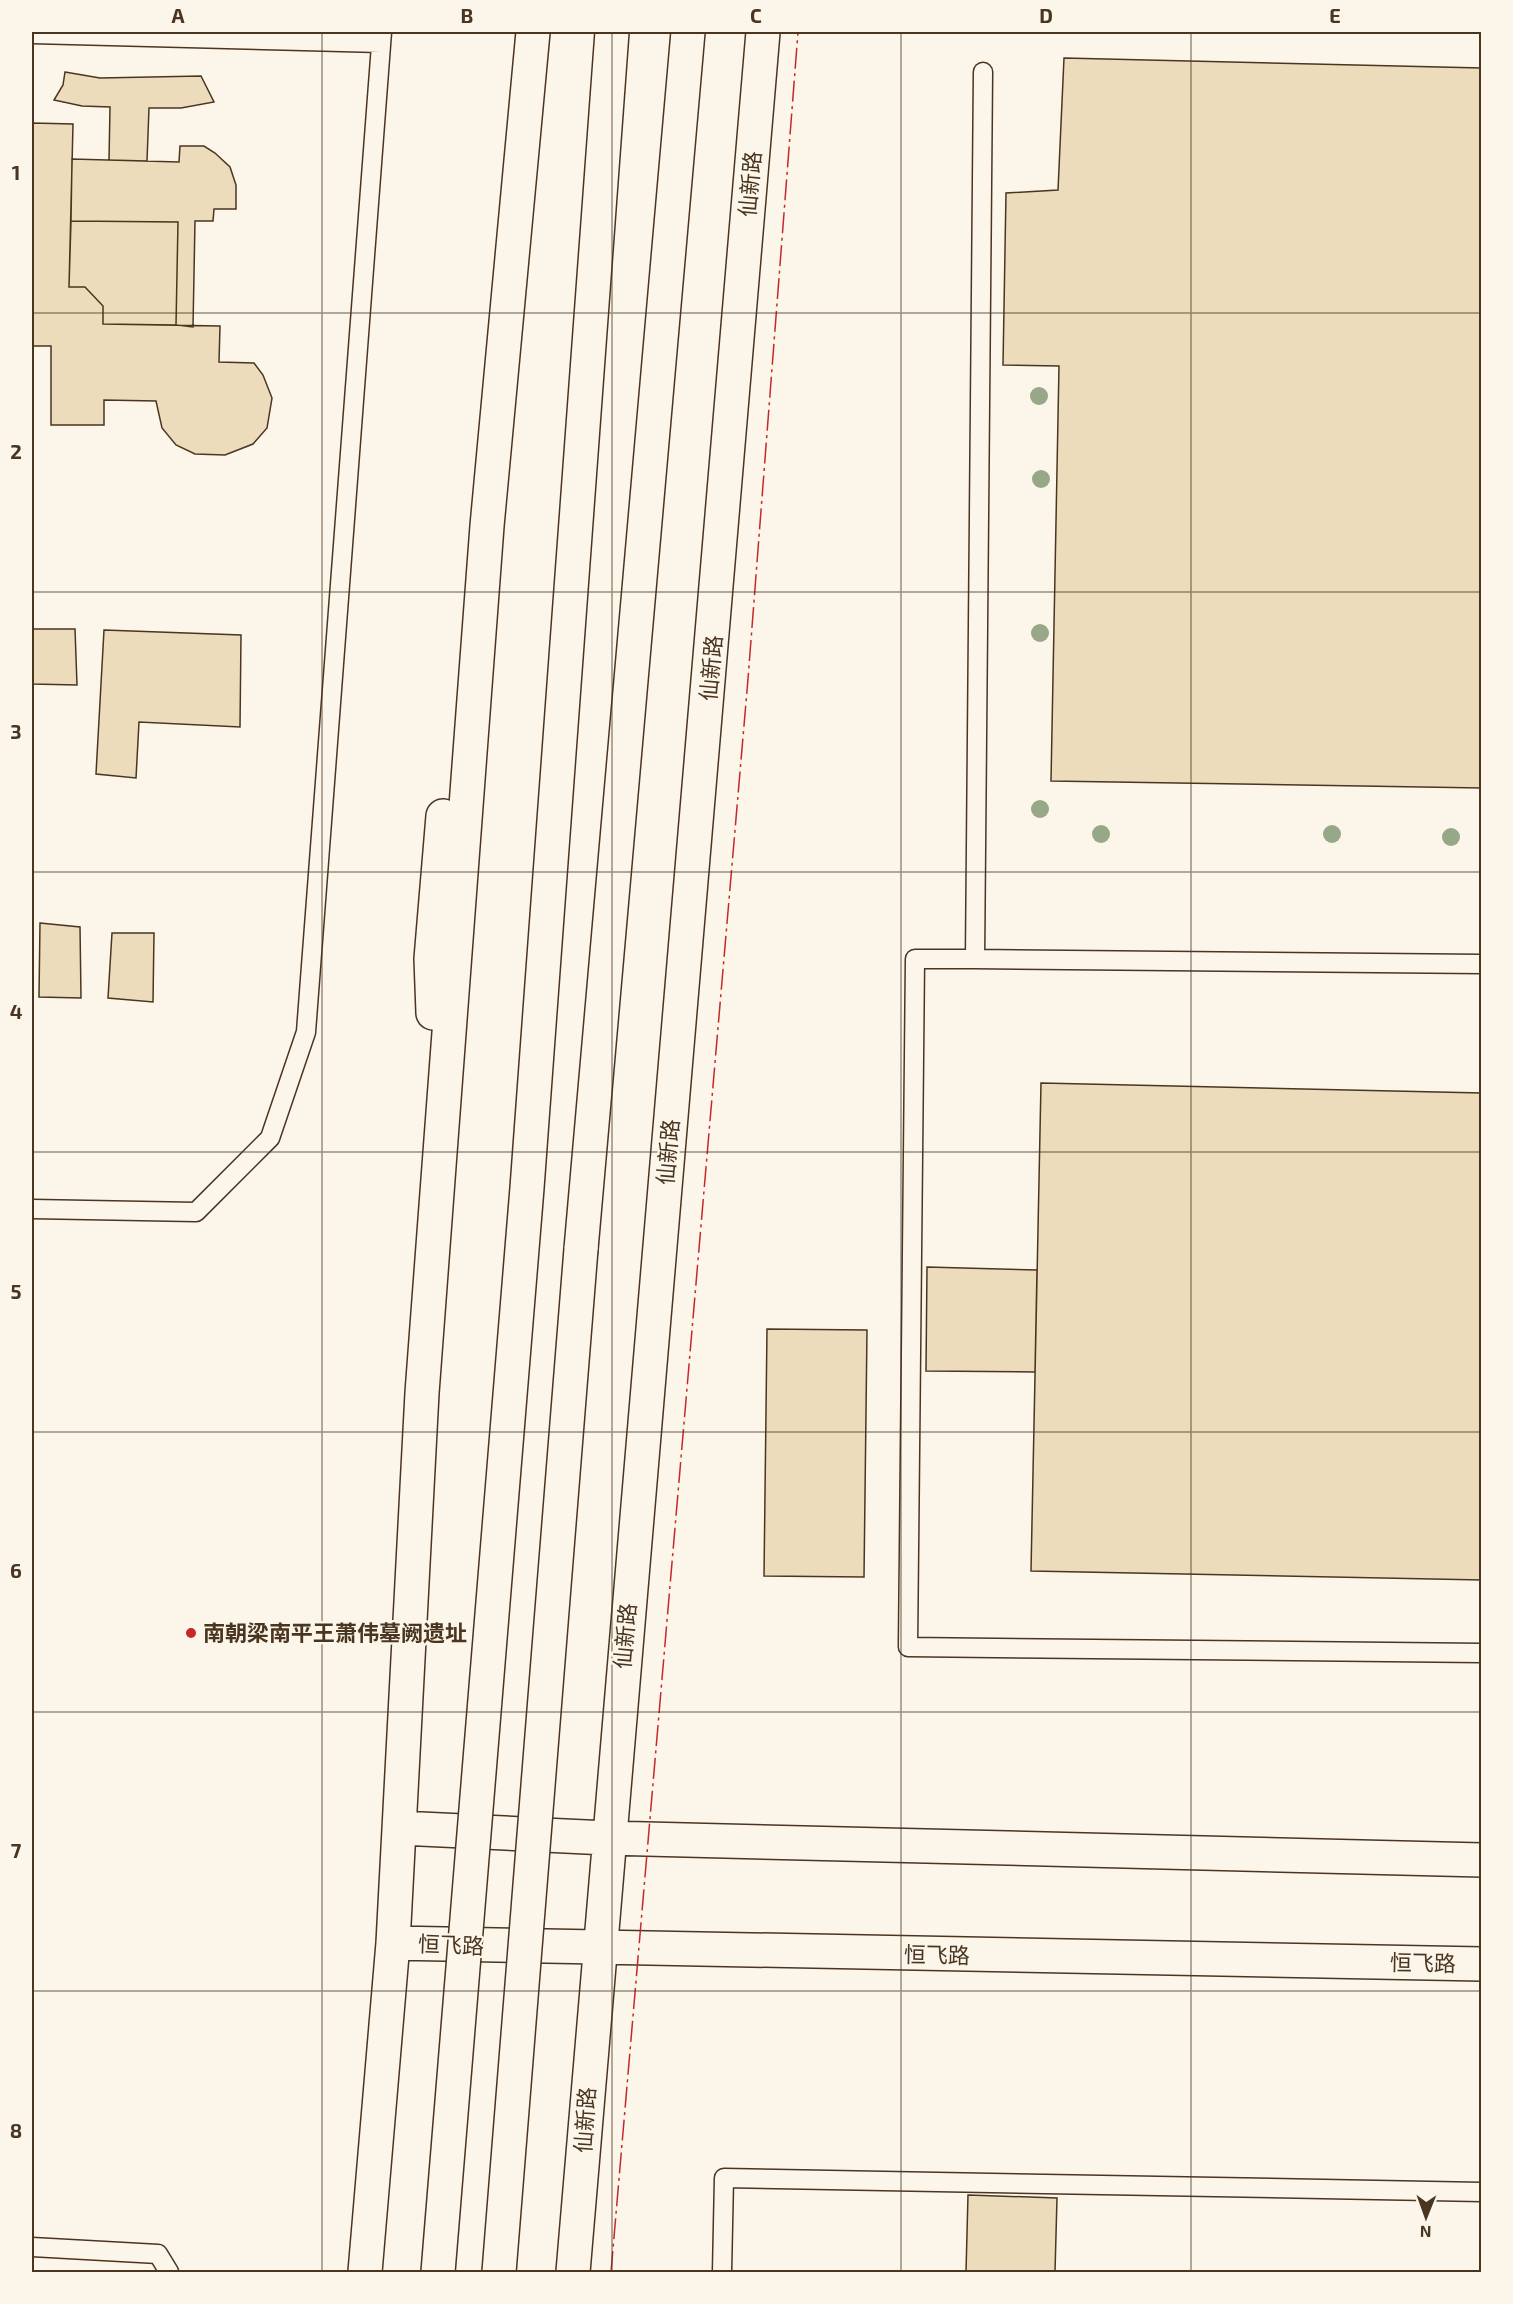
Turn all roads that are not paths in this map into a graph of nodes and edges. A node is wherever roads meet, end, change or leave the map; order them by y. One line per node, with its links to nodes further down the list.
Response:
1 (510, 32): 11 (main road)
2 (533, 32): 11 (main road)
3 (612, 32): 24 (main road, bridge)
4 (688, 32): 25 (main road, bridge)
5 (763, 32): 15 (main road, 仙新路)
6 (32, 34): 7 (lane)
7 (381, 37): 12 (lane)
8 (983, 72): 9 (lane)
9 (975, 959): 10 (lane); 13 (lane)
10 (1482, 964)
11 (440, 1168): 14 (main road)
12 (32, 1209)
13 (1482, 1653)
14 (400, 1828): 15 (main road); 17 (main road)
15 (607, 1838): 16 (main road); 18 (main road, 仙新路)
16 (1482, 1860)
17 (393, 1943): 18 (main road, 恒飞路); 23 (main road)
18 (598, 1949): 19 (main road, 恒飞路); 26 (main road, 仙新路)
19 (1482, 1964)
20 (1482, 2192): 27 (lane)
21 (32, 2247): 22 (lane)
22 (169, 2272)
23 (366, 2272)
24 (438, 2272)
25 (499, 2272)
26 (573, 2272)
27 (722, 2272)

